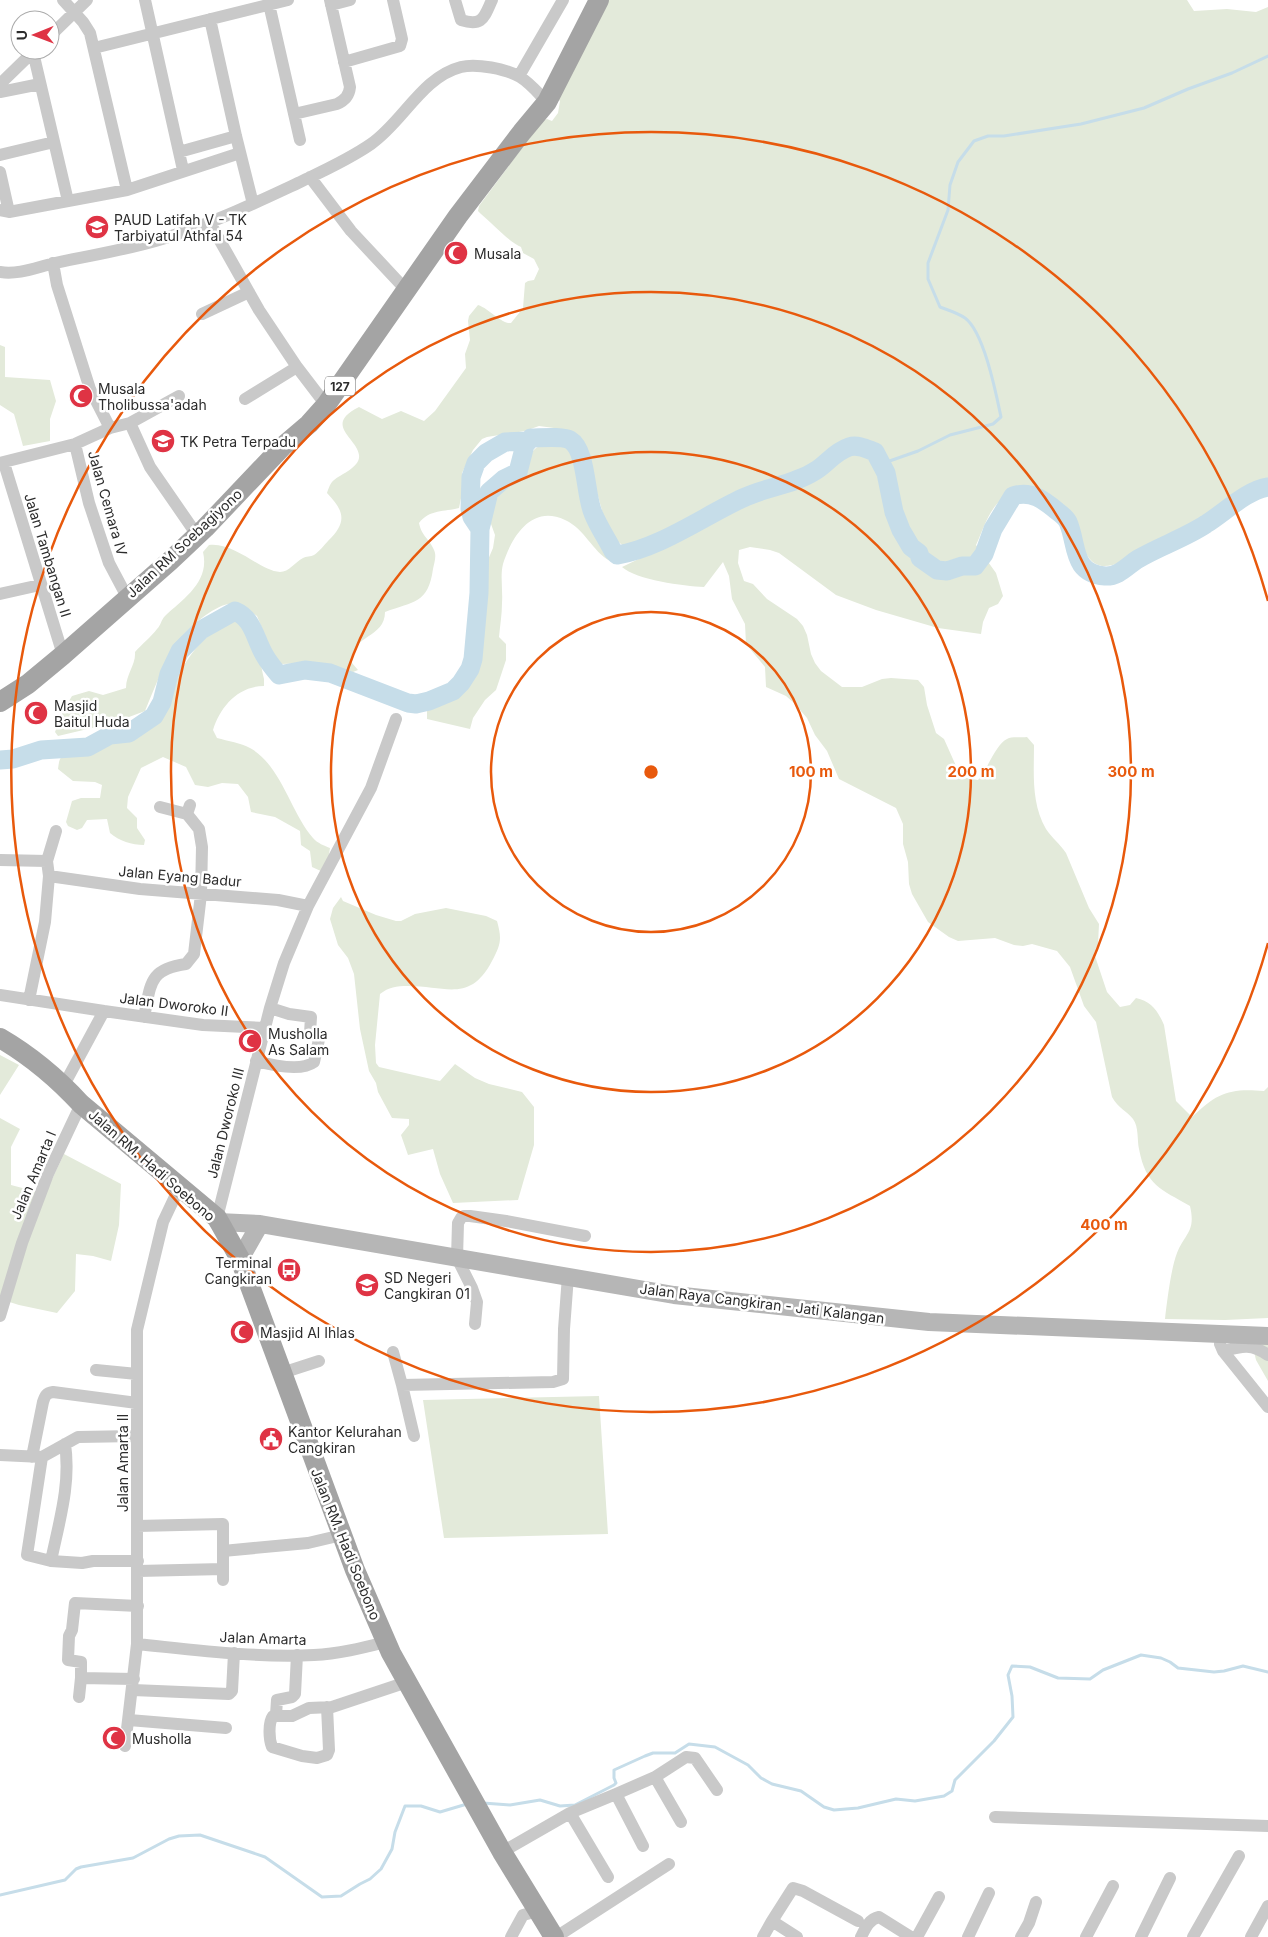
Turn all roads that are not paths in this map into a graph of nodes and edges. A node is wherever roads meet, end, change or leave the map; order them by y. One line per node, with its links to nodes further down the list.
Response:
1 (63, 0): 13 (street)
2 (88, 0): 13 (street)
3 (145, 0): 16 (street)
4 (288, 0): 12 (street)
5 (350, 0): 10 (street)
6 (393, 0): 20 (street)
7 (455, 0): 8 (street)
8 (492, 0)
9 (563, 0): 21 (street)
10 (330, 2): 20 (street)
11 (593, 2): 25 (main road, Jalan RM Soebagiyono / 127)
12 (269, 4): 14 (street); 26 (street)
13 (74, 12): 15 (street); 17 (street)
14 (210, 19): 16 (street); 27 (street)
15 (60, 26)
16 (152, 33): 17 (street); 30 (street)
17 (94, 48): 36 (street)
18 (25, 60): 22 (street)
19 (36, 60): 23 (street)
20 (344, 62): 26 (street)
21 (519, 76): 25 (street); 35 (street)
22 (0, 84)
23 (40, 84): 24 (street); 29 (street)
24 (0, 92)
25 (547, 102): 43 (main road, Jalan RM Soebagiyono / 127)
26 (294, 114): 28 (street)
27 (236, 136): 30 (street); 31 (street)
28 (300, 140)
29 (54, 142): 32 (street); 37 (street)
30 (179, 152): 33 (street)
31 (240, 153): 33 (street); 38 (street)
32 (0, 155)
33 (183, 170): 36 (street)
34 (0, 172): 39 (street)
35 (310, 177): 38 (street); 43 (street)
36 (127, 190): 37 (street)
37 (68, 201): 39 (street)
38 (254, 204): 40 (street)
39 (5, 211)
40 (210, 223): 41 (street); 44 (street)
41 (53, 263): 42 (street); 51 (street)
42 (0, 272)
43 (407, 291): 49 (main road, Jalan RM Soebagiyono / 127)
44 (249, 292): 45 (street); 46 (street)
45 (202, 314)
46 (297, 367): 48 (street); 49 (street)
47 (179, 396): 50 (street)
48 (245, 399)
49 (326, 405): 54 (main road, Jalan RM Soebagiyono / 127)
50 (130, 423): 51 (street); 54 (street)
51 (110, 428): 52 (street)
52 (75, 444): 53 (street); 57 (street, Jalan Cemara IV)
53 (2, 463): 55 (street, Jalan Tambangan II)
54 (197, 536): 57 (main road, Jalan RM Soebagiyono / 127)
55 (40, 585): 56 (street); 58 (street, Jalan Tambangan II)
56 (0, 594)
57 (127, 597): 58 (main road, Jalan RM Soebagiyono / 127)
58 (63, 655): 59 (main road, Jalan RM Soebagiyono / 127)
59 (0, 702)
60 (396, 719): 67 (street, Jalan Dworoko III)
61 (160, 807): 66 (street)
62 (56, 831): 64 (street)
63 (0, 860): 64 (street)
64 (47, 861): 65 (street)
65 (49, 876): 66 (street, Jalan Eyang Badur); 69 (street)
66 (201, 894): 67 (street, Jalan Eyang Badur); 72 (street)
67 (308, 906): 70 (street, Jalan Dworoko III)
68 (0, 995): 69 (street)
69 (29, 1000): 71 (street)
70 (270, 1008): 73 (street, Jalan Dworoko III); 75 (street)
71 (104, 1011): 72 (street, Jalan Dworoko II); 76 (street, Jalan Dworoko II)
72 (144, 1017): 73 (street, Jalan Dworoko II)
73 (265, 1028): 75 (street, Jalan Dworoko III)
74 (0, 1038): 76 (main road, Jalan RM. Hadi Soebono)
75 (256, 1061): 79 (street, Jalan Dworoko III)
76 (64, 1085): 77 (main road, Jalan RM. Hadi Soebono)
77 (81, 1104): 78 (main road, Jalan RM. Hadi Soebono); 85 (street, Jalan Amarta I)
78 (180, 1186): 79 (main road, Jalan RM. Hadi Soebono); 94 (street, Jalan Amarta II)
79 (217, 1220): 80 (street, Jalan Raya Cangkiran - Jati Kalangan); 83 (main road, Jalan RM. Hadi Soebono)
80 (260, 1224): 82 (street, Jalan Raya Cangkiran - Jati Kalangan); 83 (street)
81 (585, 1236): 82 (street)
82 (457, 1258): 84 (street, Jalan Raya Cangkiran - Jati Kalangan); 86 (street)
83 (240, 1259): 93 (main road, Jalan RM. Hadi Soebono)
84 (568, 1276): 88 (street, Jalan Raya Cangkiran - Jati Kalangan); 95 (street)
85 (0, 1316)
86 (476, 1324)
87 (1268, 1336): 88 (street, Jalan Raya Cangkiran - Jati Kalangan)
88 (1220, 1343): 90 (street); 97 (street)
89 (394, 1352): 95 (street)
90 (1268, 1355)
91 (319, 1361): 93 (street)
92 (96, 1370): 94 (street)
93 (282, 1373): 104 (main road, Jalan RM. Hadi Soebono)
94 (137, 1374): 96 (street, Jalan Amarta II)
95 (402, 1385): 99 (street)
96 (136, 1403): 98 (street, Jalan Amarta II); 102 (street)
97 (1268, 1407)
98 (136, 1436): 100 (street); 103 (street, Jalan Amarta II)
99 (414, 1436)
100 (65, 1444): 102 (street); 106 (street)
101 (0, 1455): 102 (street)
102 (37, 1457): 106 (street)
103 (137, 1526): 105 (street); 107 (street, Jalan Amarta II)
104 (342, 1535): 105 (street); 109 (main road, Jalan RM. Hadi Soebono)
105 (223, 1551): 107 (street)
106 (51, 1561): 107 (street)
107 (138, 1566): 108 (street, Jalan Amarta II)
108 (138, 1606): 110 (street, Jalan Amarta II); 113 (street)
109 (386, 1642): 112 (street, Jalan Amarta); 114 (main road, Jalan RM. Hadi Soebono)
110 (137, 1644): 111 (street, Jalan Amarta); 115 (street, Jalan Amarta II)
111 (234, 1654): 112 (street, Jalan Amarta); 115 (street)
112 (297, 1655): 118 (street)
113 (81, 1678): 115 (street); 116 (street)
114 (407, 1682): 117 (street); 130 (main road, Jalan RM. Hadi Soebono)
115 (133, 1685): 119 (street, Jalan Amarta II)
116 (79, 1697)
117 (327, 1707): 118 (street); 118 (street)
118 (276, 1715)
119 (129, 1720): 120 (street); 121 (street, Jalan Amarta II)
120 (226, 1728)
121 (125, 1746)
122 (654, 1777): 123 (street); 124 (street); 127 (street)
123 (717, 1790)
124 (616, 1794): 125 (street); 129 (street)
125 (570, 1813): 130 (street); 133 (street)
126 (995, 1817): 128 (street)
127 (681, 1822)
128 (1268, 1826)
129 (643, 1846)
130 (502, 1852): 140 (main road, Jalan RM. Hadi Soebono)
131 (1240, 1856): 154 (street)
132 (669, 1864): 144 (street)
133 (608, 1877)
134 (1170, 1878): 153 (street)
135 (1113, 1886): 152 (street)
136 (989, 1894): 150 (street)
137 (939, 1897): 149 (street)
138 (1036, 1902): 151 (street)
139 (1268, 1906): 155 (street)
140 (538, 1910): 143 (street); 144 (main road, Jalan RM. Hadi Soebono)
141 (772, 1921): 142 (street); 145 (street); 146 (street)
142 (858, 1921)
143 (510, 1937)
144 (555, 1937)
145 (763, 1937)
146 (798, 1937)
147 (861, 1937): 148 (street)
148 (910, 1937)
149 (916, 1937)
150 (968, 1937)
151 (1021, 1937)
152 (1086, 1937)
153 (1141, 1937)
154 (1193, 1937)
155 (1252, 1937)

